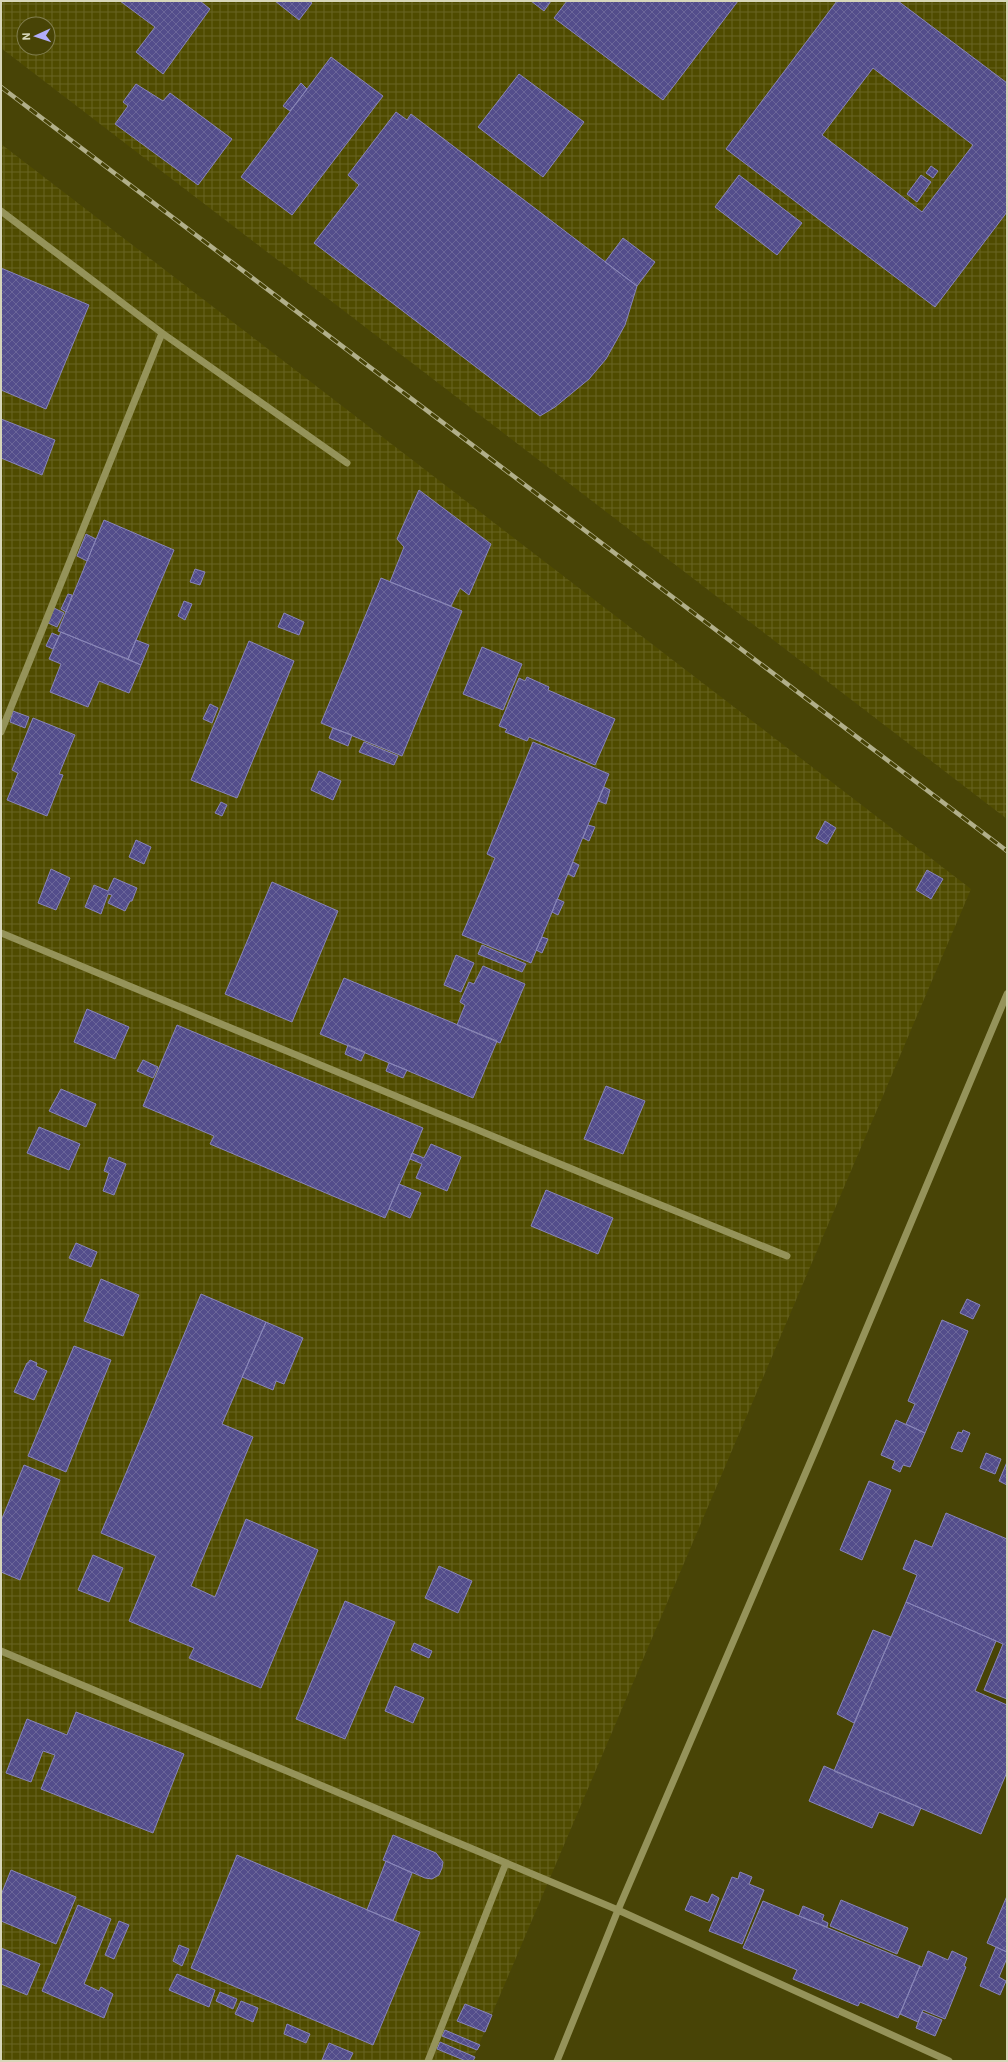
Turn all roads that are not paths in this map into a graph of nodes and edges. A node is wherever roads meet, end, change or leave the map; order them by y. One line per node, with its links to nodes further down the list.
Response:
1 (1, 211): 2 (street)
2 (162, 333): 3 (street); 4 (street)
3 (347, 463)
4 (1, 732)
5 (1, 933): 7 (street)
6 (1007, 994): 10 (street)
7 (787, 1256)
8 (1, 1651): 9 (street)
9 (506, 1863): 10 (street); 11 (street)
10 (618, 1910): 12 (street); 13 (street)
11 (428, 2061)
12 (556, 2061)
13 (949, 2061)

